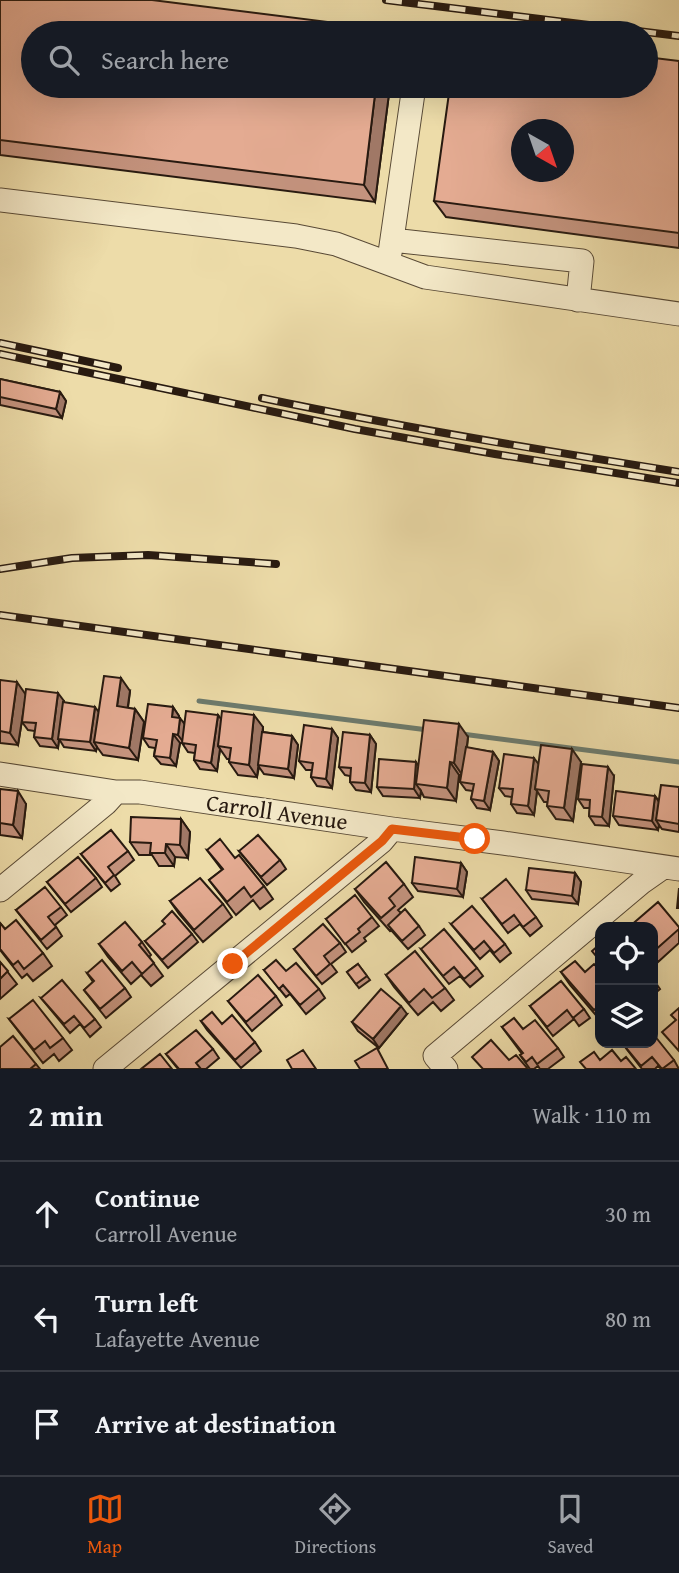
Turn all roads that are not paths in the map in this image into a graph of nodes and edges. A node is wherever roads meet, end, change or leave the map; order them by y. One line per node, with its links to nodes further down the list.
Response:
1 (412, 98): 3 (street)
2 (0, 200): 4 (street)
3 (391, 240): 4 (street); 5 (street)
4 (388, 263): 5 (street)
5 (578, 300): 6 (street)
6 (679, 314)
7 (0, 774): 8 (street, Carroll Avenue)
8 (116, 792): 9 (street, Carroll Avenue); 11 (street)
9 (392, 829): 10 (street, Carroll Avenue); 13 (street)
10 (670, 869): 12 (street)
11 (0, 890)
12 (441, 1063)
13 (105, 1069)

